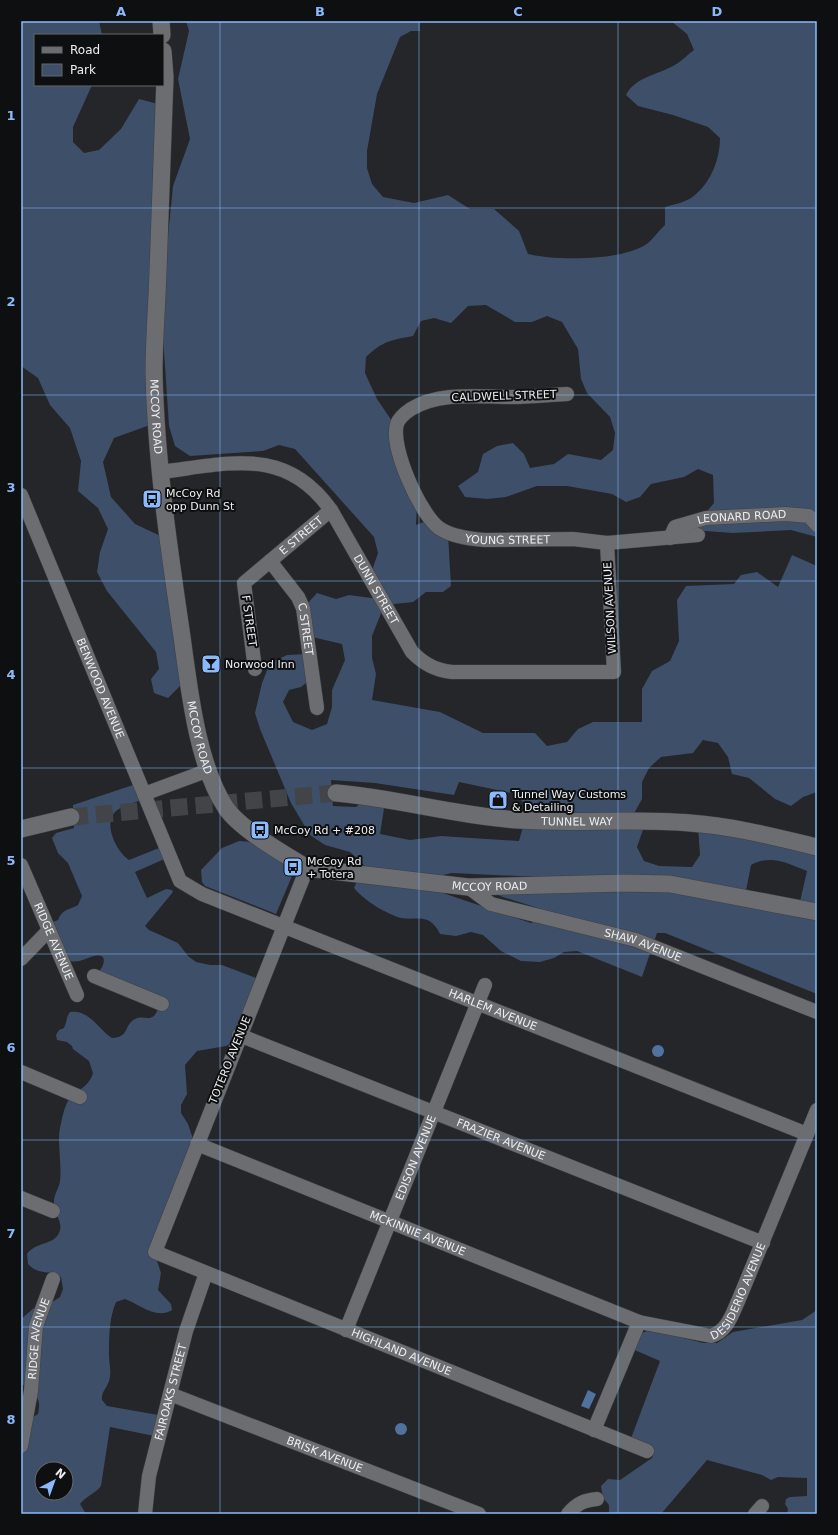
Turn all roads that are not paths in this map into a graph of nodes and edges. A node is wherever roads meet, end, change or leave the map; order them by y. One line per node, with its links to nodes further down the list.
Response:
1 (161, 21): 2 (street)
2 (162, 34)
3 (164, 64): 6 (street, MCCOY ROAD)
4 (566, 394): 5 (street, CALDWELL STREET)
5 (399, 419): 12 (street, YOUNG STREET)
6 (160, 472): 8 (street, DUNN STREET); 17 (street, MCCOY ROAD)
7 (21, 496): 19 (street, BENWOOD AVENUE)
8 (331, 510): 13 (street, E STREET); 15 (street, DUNN STREET)
9 (817, 525): 11 (street, LEONARD ROAD)
10 (698, 535): 11 (street, YOUNG STREET)
11 (670, 538): 12 (street, YOUNG STREET)
12 (607, 543): 15 (street, WILSON AVENUE)
13 (270, 561): 14 (street, F STREET); 16 (street, C STREET)
14 (255, 669)
15 (614, 672)
16 (317, 708)
17 (209, 770): 19 (street); 24 (street, MCCOY ROAD)
18 (336, 793): 22 (street, TUNNEL WAY)
19 (144, 794): 25 (street, BENWOOD AVENUE)
20 (70, 817): 21 (street)
21 (21, 829)
22 (817, 847)
23 (21, 865): 29 (street, RIDGE AVENUE)
24 (307, 868): 26 (street, MCCOY ROAD); 28 (street, TOTERO AVENUE)
25 (180, 881): 28 (street, HARLEM AVENUE)
26 (468, 886): 27 (street, MCCOY ROAD); 36 (street, SHAW AVENUE)
27 (817, 912)
28 (284, 926): 34 (street, HARLEM AVENUE); 37 (street, TOTERO AVENUE)
29 (49, 930): 30 (street); 33 (street, RIDGE AVENUE)
30 (21, 959)
31 (94, 976): 35 (street)
32 (485, 985): 34 (street, EDISON AVENUE)
33 (77, 995)
34 (478, 1003): 41 (street, EDISON AVENUE); 42 (street, HARLEM AVENUE)
35 (162, 1004)
36 (817, 1012)
37 (239, 1036): 41 (street, FRAZIER AVENUE); 43 (street, TOTERO AVENUE)
38 (21, 1072): 39 (street)
39 (80, 1097)
40 (817, 1110): 42 (street, DESIDERIO AVENUE)
41 (433, 1113): 46 (street, EDISON AVENUE); 47 (street, FRAZIER AVENUE)
42 (807, 1134): 47 (street, DESIDERIO AVENUE)
43 (198, 1144): 46 (street, MCKINNIE AVENUE); 48 (street, TOTERO AVENUE)
44 (21, 1198): 45 (street)
45 (53, 1211)
46 (389, 1222): 51 (street, MCKINNIE AVENUE); 52 (street, EDISON AVENUE)
47 (763, 1243): 51 (street, DESIDERIO AVENUE)
48 (155, 1252): 49 (street, HIGHLAND AVENUE)
49 (206, 1273): 52 (street, HIGHLAND AVENUE); 53 (street, FAIROAKS STREET)
50 (52, 1279): 55 (street, RIDGE AVENUE)
51 (639, 1322): 54 (street)
52 (346, 1330): 54 (street, HIGHLAND AVENUE)
53 (170, 1394): 58 (street, FAIROAKS STREET); 59 (street, BRISK AVENUE)
54 (594, 1430): 56 (street, HIGHLAND AVENUE)
55 (21, 1446)
56 (647, 1451)
57 (597, 1499): 60 (street)
58 (145, 1514)
59 (479, 1514)
60 (568, 1514)

